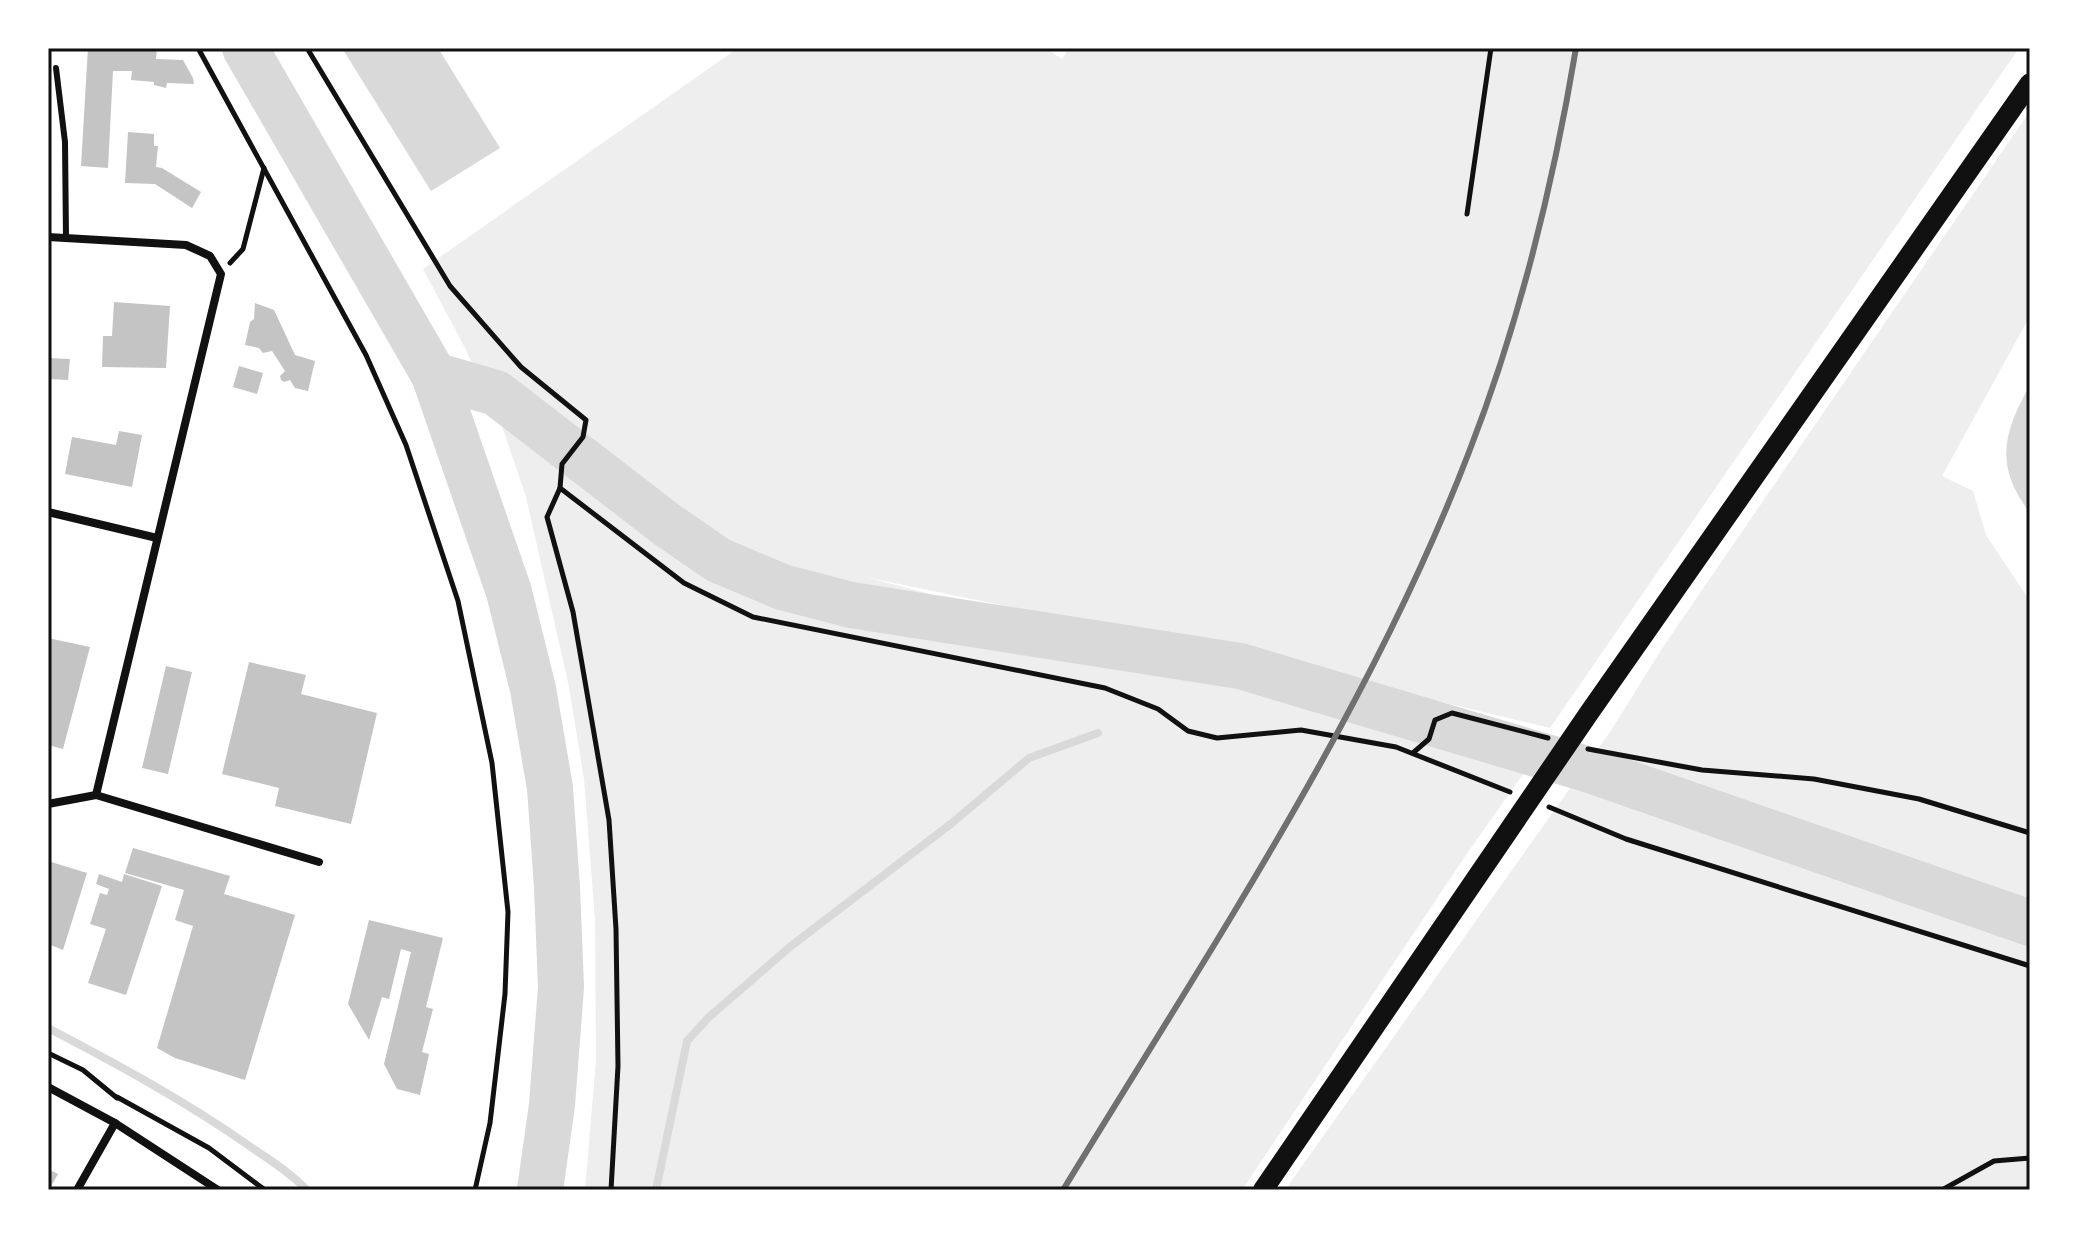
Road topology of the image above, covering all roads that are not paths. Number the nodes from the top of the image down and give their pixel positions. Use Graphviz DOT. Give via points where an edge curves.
graph roads {
  1 [pos="56,68"];
  2 [pos="2030,83"];
  3 [pos="48,237"];
  4 [pos="66,238"];
  5 [pos="48,512"];
  6 [pos="157,538"];
  7 [pos="96,795"];
  8 [pos="48,804"];
  9 [pos="319,862"];
  10 [pos="48,1087"];
  11 [pos="115,1123"];
  12 [pos="77,1190"];
  13 [pos="218,1190"];
  14 [pos="1263,1190"];
  1 -- 4 [label="lane" via="65,142"];
  2 -- 14 [label="main road"];
  3 -- 4 [label="street"];
  4 -- 6 [label="street" via="186,245 210,256 221,274"];
  5 -- 6 [label="street"];
  6 -- 7 [label="street"];
  7 -- 8 [label="street"];
  7 -- 9 [label="street"];
  10 -- 11 [label="street"];
  11 -- 12 [label="street"];
  11 -- 13 [label="street"];
}
